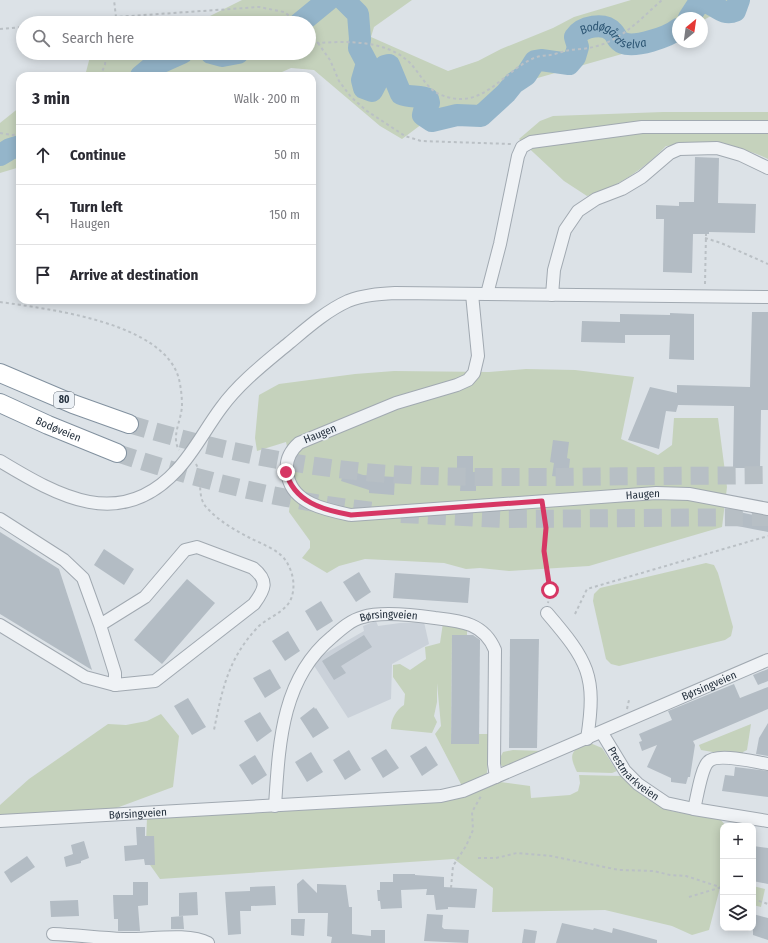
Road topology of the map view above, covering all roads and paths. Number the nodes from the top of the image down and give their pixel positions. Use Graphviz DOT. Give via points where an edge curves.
graph roads {
  1 [pos="114,0"];
  2 [pos="662,0"];
  3 [pos="116,16"];
  4 [pos="130,16"];
  5 [pos="291,16"];
  6 [pos="16,28"];
  7 [pos="0,29"];
  8 [pos="318,43"];
  9 [pos="105,60"];
  10 [pos="102,72"];
  11 [pos="768,127"];
  12 [pos="0,133"];
  13 [pos="16,134"];
  14 [pos="522,147"];
  15 [pos="768,168"];
  16 [pos="706,234"];
  17 [pos="705,238"];
  18 [pos="768,264"];
  19 [pos="472,294"];
  20 [pos="493,294"];
  21 [pos="552,295"];
  22 [pos="704,297"];
  23 [pos="768,297"];
  24 [pos="0,302"];
  25 [pos="0,373"];
  26 [pos="0,403"];
  27 [pos="129,424"];
  28 [pos="117,453"];
  29 [pos="183,454"];
  30 [pos="193,460"];
  31 [pos="0,461"];
  32 [pos="542,501"];
  33 [pos="768,509"];
  34 [pos="0,520"];
  35 [pos="768,536"];
  36 [pos="547,613"];
  37 [pos="575,614"];
  38 [pos="0,625"];
  39 [pos="100,625"];
  40 [pos="768,660"];
  41 [pos="115,685"];
  42 [pos="214,730"];
  43 [pos="602,733"];
  44 [pos="587,739"];
  45 [pos="768,764"];
  46 [pos="495,778"];
  47 [pos="275,806"];
  48 [pos="694,809"];
  49 [pos="768,821"];
  50 [pos="0,822"];
  51 [pos="478,858"];
  52 [pos="720,886"];
  53 [pos="451,888"];
  54 [pos="720,888"];
  55 [pos="689,897"];
  56 [pos="756,900"];
  57 [pos="768,904"];
  58 [pos="53,934"];
  59 [pos="208,943"];
  1 -- 3 [label="path"];
  2 -- 8 [label="path" via="638,24 613,40 532,59 498,81 493,89 459,100 438,94 409,62 395,52 366,43"];
  4 -- 5 [label="path" via="259,7"];
  6 -- 7 [label="path"];
  8 -- 14 [label="path" via="330,60 338,81 351,97 405,136 422,140 513,144"];
  9 -- 10 [label="path"];
  11 -- 14 [label="street" via="642,127 531,142"];
  12 -- 13 [label="path"];
  14 -- 20 [label="street" via="500,244"];
  15 -- 21 [label="street" via="717,148 679,149 670,153 642,177 622,189 596,199 578,211 565,230 554,270"];
  16 -- 17 [label="path"];
  17 -- 18 [label="path"];
  17 -- 22 [label="path"];
  19 -- 20 [label="street"];
  19 -- 31 [label="street" via="376,294 354,299 334,308 240,386 221,408 188,457 169,478 151,491 131,500 99,504 75,500 51,491"];
  19 -- 32 [label="street, Haugen" via="478,356 477,365 468,380 396,403 299,443 291,450 287,460 286,472 289,482 294,491 316,506 351,515"];
  20 -- 21 [label="street"];
  21 -- 22 [label="street"];
  22 -- 23 [label="street"];
  24 -- 29 [label="path" via="86,317 139,336 157,347 178,377 182,406 175,438"];
  25 -- 27 [label="highway, 80"];
  26 -- 28 [label="highway, Bodøveien" via="48,426"];
  30 -- 42 [label="path" via="200,472 201,498 207,509 284,559 292,571 294,584 291,600 257,627 237,654 223,685"];
  32 -- 33 [label="street, Haugen" via="656,493 689,494"];
  32 -- 36 [label="path" via="546,528 544,551 550,590"];
  34 -- 39 [label="street" via="64,560 83,578"];
  35 -- 37 [label="path" via="587,588"];
  36 -- 44 [label="street" via="572,642 588,672 591,697"];
  38 -- 41 [label="street" via="85,677"];
  39 -- 41 [label="street" via="115,673"];
  39 -- 41 [label="street" via="146,597 185,550 197,547 253,568 264,581 263,592 254,604 155,681"];
  40 -- 43 [label="street, Børsingveien" via="690,692"];
  43 -- 44 [label="street, Børsingveien"];
  43 -- 48 [label="street, Prestmarkveien" via="625,771 638,784 666,803"];
  44 -- 46 [label="street, Børsingveien"];
  45 -- 48 [label="street" via="712,758 704,769"];
  46 -- 47 [label="street, Børsingveien" via="463,791 441,796"];
  46 -- 47 [label="street, Børsingveien" via="495,650 487,635 480,628 457,620 424,616 369,616 355,620 329,639 312,657 296,682 284,723"];
  46 -- 53 [label="path" via="472,812 472,830 466,846 453,866"];
  47 -- 50 [label="street, Børsingveien"];
  48 -- 49 [label="street, Prestmarkveien"];
  51 -- 52 [label="path" via="496,858 517,853 551,856 619,870 654,871 686,876"];
  54 -- 55 [label="path"];
  56 -- 57 [label="path"];
  58 -- 59 [label="street" via="124,939 185,938"];
}
